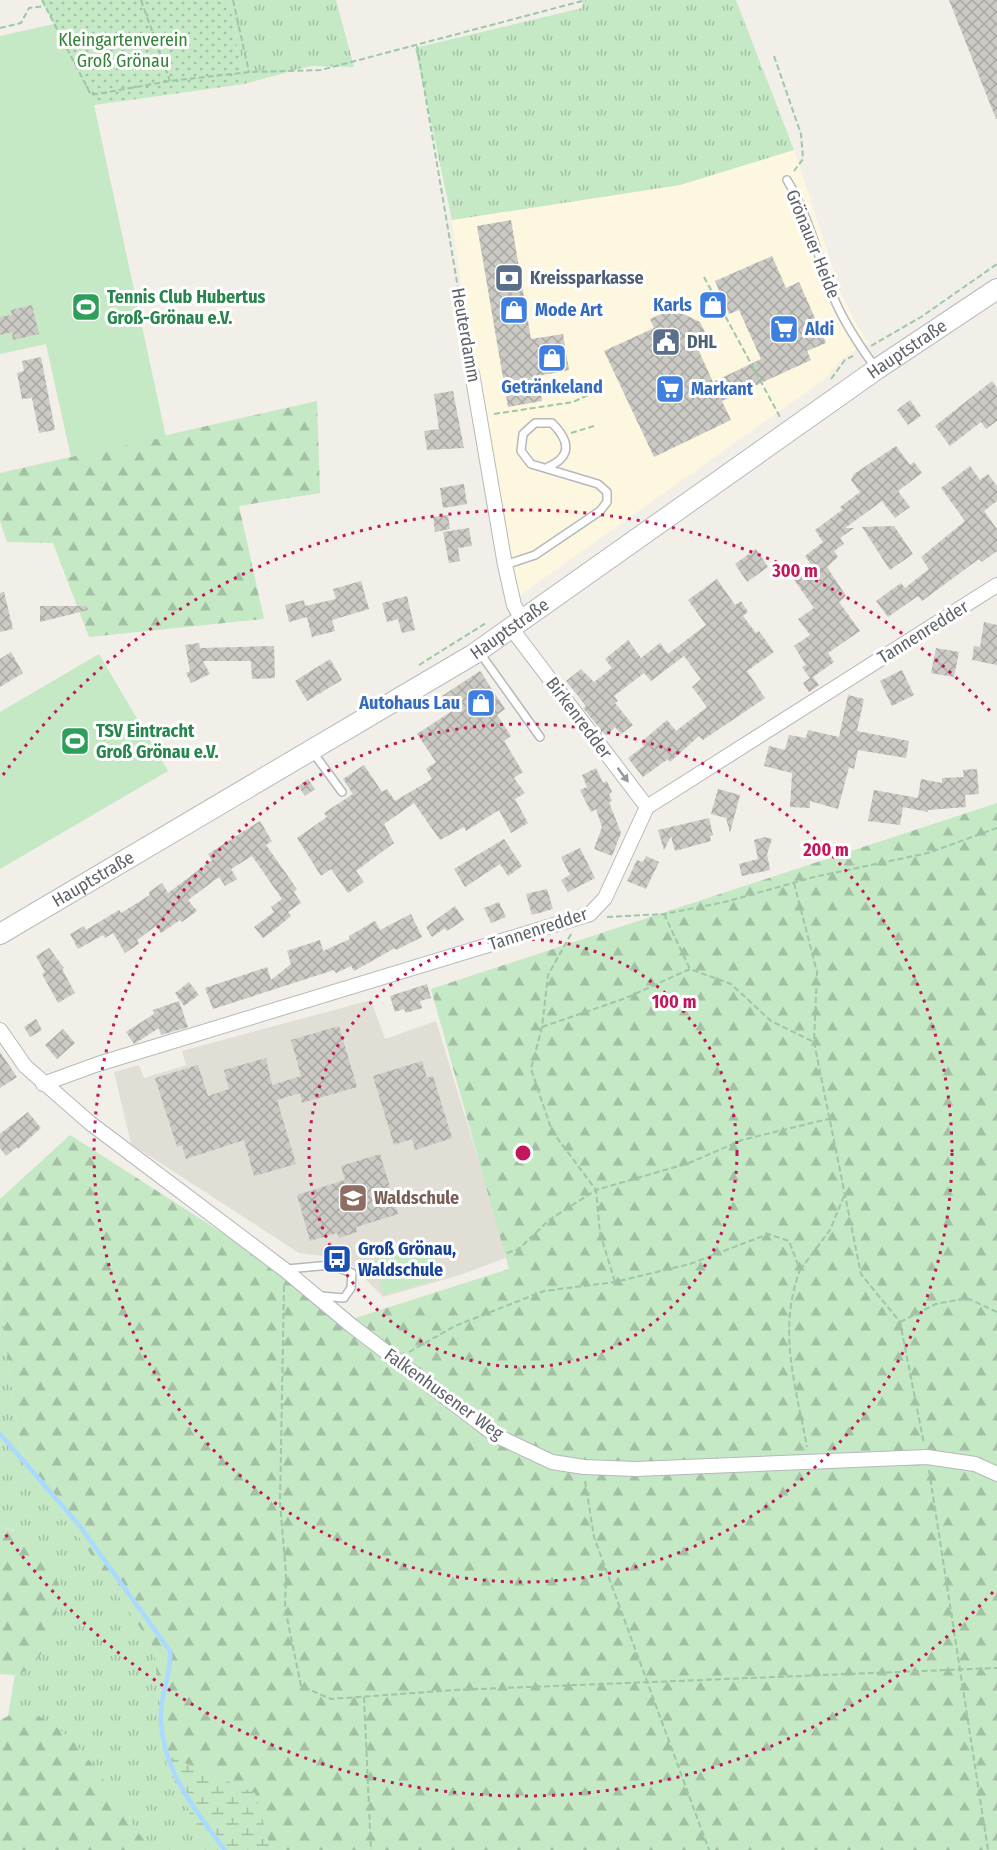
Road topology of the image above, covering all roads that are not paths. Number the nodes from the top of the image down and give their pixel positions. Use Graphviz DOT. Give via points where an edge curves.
graph roads {
  1 [pos="787,180"];
  2 [pos="997,289"];
  3 [pos="877,369"];
  4 [pos="472,373"];
  5 [pos="548,467"];
  6 [pos="505,565"];
  7 [pos="997,585"];
  8 [pos="517,625"];
  9 [pos="479,651"];
  10 [pos="540,737"];
  11 [pos="312,751"];
  12 [pos="342,792"];
  13 [pos="647,807"];
  14 [pos="0,934"];
  15 [pos="0,1030"];
  16 [pos="42,1084"];
  17 [pos="285,1270"];
  18 [pos="317,1295"];
  19 [pos="997,1474"];
  1 -- 3 [label="lane, Grönauer Heide" via="811,229 834,298"];
  2 -- 3 [label="main road, Hauptstraße"];
  3 -- 8 [label="main road, Hauptstraße"];
  4 -- 6 [label="street, Heuterdamm"];
  5 -- 5 [label="lane" via="531,464 521,451 523,434 536,423 552,423 564,435 564,455"];
  5 -- 6 [label="lane" via="598,484 607,492 607,502 600,511 535,555"];
  6 -- 8 [label="street, Heuterdamm"];
  7 -- 13 [label="street, Tannenredder"];
  8 -- 9 [label="main road, Hauptstraße"];
  8 -- 13 [label="street, Birkenredder, one-way"];
  9 -- 10 [label="lane"];
  9 -- 11 [label="main road, Hauptstraße"];
  11 -- 12 [label="lane"];
  11 -- 14 [label="main road, Hauptstraße"];
  13 -- 16 [label="street, Tannenredder" via="605,898 590,914"];
  15 -- 16 [label="street, Falkenhusener Weg"];
  16 -- 17 [label="street, Falkenhusener Weg"];
  17 -- 18 [label="street, Falkenhusener Weg"];
  17 -- 18 [label="lane" via="331,1265 352,1274 351,1288 344,1298"];
  18 -- 19 [label="street, Falkenhusener Weg" via="495,1435 552,1462 584,1467 683,1468 927,1457 975,1464"];
}
